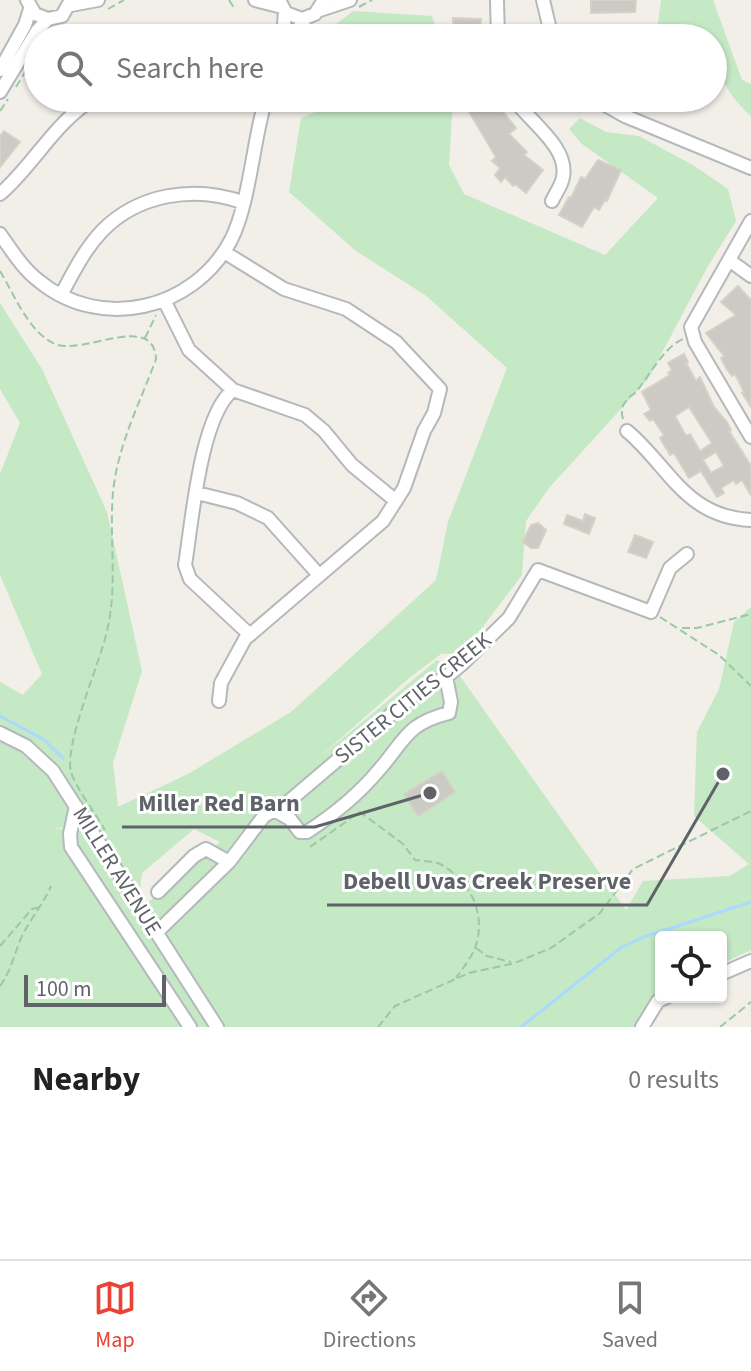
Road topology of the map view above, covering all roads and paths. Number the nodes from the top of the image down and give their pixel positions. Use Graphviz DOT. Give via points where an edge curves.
graph roads {
  1 [pos="124,0"];
  2 [pos="229,0"];
  3 [pos="255,0"];
  4 [pos="372,0"];
  5 [pos="497,0"];
  6 [pos="543,0"];
  7 [pos="71,2"];
  8 [pos="29,4"];
  9 [pos="103,4"];
  10 [pos="354,4"];
  11 [pos="322,5"];
  12 [pos="282,6"];
  13 [pos="234,8"];
  14 [pos="306,18"];
  15 [pos="48,19"];
  16 [pos="25,24"];
  17 [pos="43,24"];
  18 [pos="302,24"];
  19 [pos="498,24"];
  20 [pos="549,24"];
  21 [pos="24,27"];
  22 [pos="24,52"];
  23 [pos="0,70"];
  24 [pos="0,92"];
  25 [pos="77,112"];
  26 [pos="263,112"];
  27 [pos="523,112"];
  28 [pos="618,112"];
  29 [pos="751,168"];
  30 [pos="0,194"];
  31 [pos="552,201"];
  32 [pos="242,202"];
  33 [pos="751,221"];
  34 [pos="0,234"];
  35 [pos="224,252"];
  36 [pos="729,260"];
  37 [pos="0,271"];
  38 [pos="751,276"];
  39 [pos="61,295"];
  40 [pos="165,302"];
  41 [pos="156,314"];
  42 [pos="692,337"];
  43 [pos="145,338"];
  44 [pos="233,390"];
  45 [pos="627,431"];
  46 [pos="751,437"];
  47 [pos="197,493"];
  48 [pos="396,501"];
  49 [pos="751,520"];
  50 [pos="687,554"];
  51 [pos="319,575"];
  52 [pos="651,612"];
  53 [pos="751,614"];
  54 [pos="680,628"];
  55 [pos="250,635"];
  56 [pos="446,677"];
  57 [pos="751,686"];
  58 [pos="219,701"];
  59 [pos="0,733"];
  60 [pos="76,806"];
  61 [pos="274,810"];
  62 [pos="751,811"];
  63 [pos="110,839"];
  64 [pos="310,847"];
  65 [pos="229,862"];
  66 [pos="51,886"];
  67 [pos="158,892"];
  68 [pos="42,906"];
  69 [pos="156,933"];
  70 [pos="0,946"];
  71 [pos="475,948"];
  72 [pos="751,961"];
  73 [pos="515,963"];
  74 [pos="727,971"];
  75 [pos="456,978"];
  76 [pos="0,986"];
  77 [pos="751,1002"];
  78 [pos="657,1003"];
  79 [pos="190,1027"];
  80 [pos="217,1027"];
  81 [pos="378,1027"];
  82 [pos="642,1027"];
  83 [pos="720,1027"];
  1 -- 9 [label="path"];
  2 -- 13 [label="path"];
  3 -- 12 [label="street"];
  4 -- 10 [label="path"];
  5 -- 19 [label="street"];
  6 -- 20 [label="street"];
  7 -- 9 [label="street"];
  7 -- 15 [label="street" via="62,16"];
  8 -- 15 [label="street" via="35,14"];
  8 -- 16 [label="street"];
  10 -- 11 [label="street"];
  11 -- 14 [label="street"];
  12 -- 14 [label="street" via="296,18"];
  14 -- 18 [label="street"];
  15 -- 17 [label="street"];
  21 -- 23 [label="street"];
  22 -- 24 [label="street"];
  25 -- 30 [label="street"];
  26 -- 32 [label="street"];
  27 -- 31 [label="street" via="553,142 562,159 563,178"];
  28 -- 29 [label="street"];
  32 -- 35 [label="street"];
  32 -- 39 [label="street" via="182,194 134,207 96,238"];
  33 -- 36 [label="street"];
  34 -- 39 [label="street" via="32,275"];
  35 -- 40 [label="street" via="198,280"];
  35 -- 48 [label="street" via="284,289 346,309 396,342 440,389"];
  36 -- 38 [label="street"];
  36 -- 42 [label="street" via="694,320"];
  37 -- 43 [label="path" via="37,332 55,345"];
  39 -- 40 [label="street" via="107,309"];
  40 -- 44 [label="street" via="189,350"];
  41 -- 43 [label="path"];
  42 -- 45 [label="path" via="672,345 624,402 621,413"];
  42 -- 46 [label="street"];
  43 -- 63 [label="path" via="156,359 125,436 113,489 108,630 72,745 71,771"];
  44 -- 47 [label="street" via="224,397 205,442"];
  44 -- 48 [label="street" via="305,415 352,465"];
  45 -- 49 [label="street" via="683,494 726,515"];
  47 -- 51 [label="street" via="268,518"];
  47 -- 55 [label="street" via="185,565 190,579"];
  48 -- 51 [label="street" via="383,521"];
  50 -- 52 [label="street" via="670,568"];
  51 -- 55 [label="street"];
  52 -- 54 [label="path"];
  52 -- 56 [label="street, SISTER CITIES CREEK" via="538,570 509,618"];
  53 -- 54 [label="path"];
  54 -- 57 [label="path"];
  55 -- 58 [label="street" via="221,683"];
  56 -- 61 [label="street, SISTER CITIES CREEK" via="415,694"];
  56 -- 61 [label="street" via="449,713 426,719 406,734 351,800 307,832"];
  59 -- 60 [label="street, MILLER AVENUE" via="41,758"];
  60 -- 69 [label="street, MILLER AVENUE"];
  60 -- 79 [label="street" via="71,847"];
  61 -- 65 [label="street, SISTER CITIES CREEK"];
  62 -- 73 [label="path" via="633,869 600,913 551,948"];
  64 -- 71 [label="path" via="360,812 403,844 415,860 438,863 458,877 477,908"];
  65 -- 67 [label="street" via="206,849"];
  65 -- 69 [label="street, SISTER CITIES CREEK"];
  66 -- 68 [label="path"];
  68 -- 70 [label="path" via="32,909"];
  68 -- 76 [label="path"];
  69 -- 80 [label="street, MILLER AVENUE"];
  71 -- 73 [label="path"];
  71 -- 75 [label="path"];
  72 -- 74 [label="street"];
  73 -- 75 [label="path"];
  75 -- 81 [label="path" via="395,1006"];
  77 -- 83 [label="path"];
  78 -- 82 [label="street"];
}
